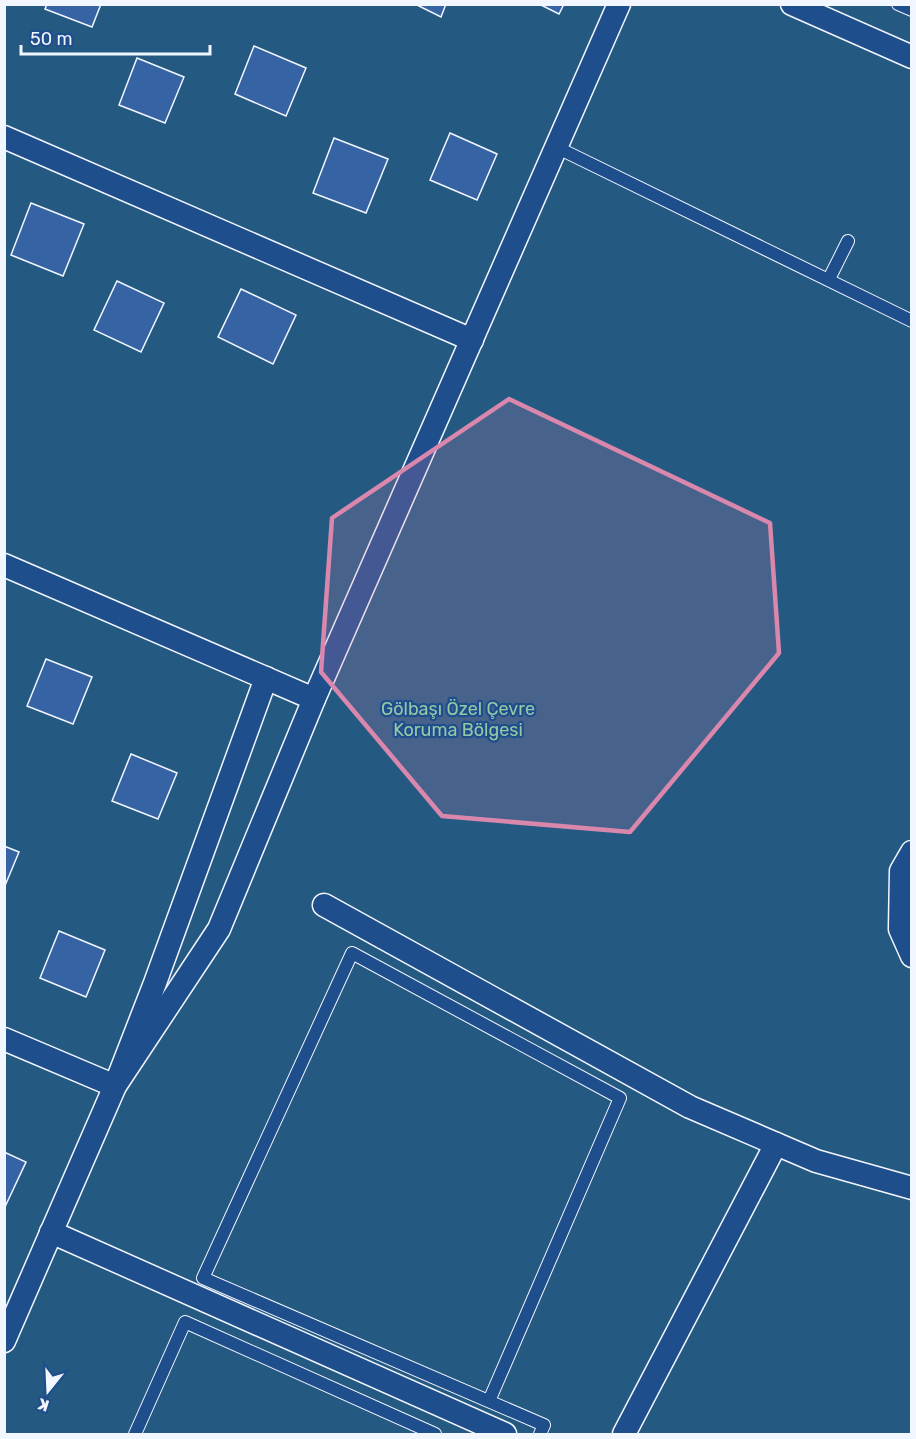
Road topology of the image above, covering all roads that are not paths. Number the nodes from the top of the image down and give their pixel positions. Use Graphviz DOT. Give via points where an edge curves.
graph roads {
  1 [pos="619,4"];
  2 [pos="792,4"];
  3 [pos="898,4"];
  4 [pos="912,10"];
  5 [pos="912,57"];
  6 [pos="4,137"];
  7 [pos="556,147"];
  8 [pos="848,241"];
  9 [pos="829,279"];
  10 [pos="912,321"];
  11 [pos="472,340"];
  12 [pos="4,565"];
  13 [pos="266,678"];
  14 [pos="314,699"];
  15 [pos="912,852"];
  16 [pos="324,905"];
  17 [pos="912,956"];
  18 [pos="4,1040"];
  19 [pos="115,1086"];
  20 [pos="776,1144"];
  21 [pos="912,1188"];
  22 [pos="51,1232"];
  23 [pos="4,1341"];
  24 [pos="489,1401"];
  25 [pos="135,1434"];
  26 [pos="435,1434"];
  27 [pos="505,1434"];
  28 [pos="540,1434"];
  29 [pos="624,1434"];
  1 -- 7 [label="street"];
  2 -- 5 [label="street"];
  3 -- 4 [label="lane"];
  6 -- 11 [label="street"];
  7 -- 9 [label="lane"];
  7 -- 11 [label="street"];
  8 -- 9 [label="lane"];
  9 -- 10 [label="lane"];
  11 -- 14 [label="street"];
  12 -- 13 [label="street"];
  13 -- 14 [label="street"];
  13 -- 19 [label="street"];
  14 -- 19 [label="street" via="219,929"];
  15 -- 17 [label="street" via="901,871 900,929"];
  16 -- 20 [label="street" via="690,1107"];
  18 -- 19 [label="street"];
  19 -- 22 [label="street"];
  20 -- 21 [label="street" via="816,1161"];
  20 -- 29 [label="street"];
  22 -- 23 [label="street"];
  22 -- 27 [label="street"];
  24 -- 24 [label="lane" via="620,1098 352,953 203,1278"];
  24 -- 28 [label="lane" via="544,1425"];
  25 -- 26 [label="lane" via="185,1322"];
}
